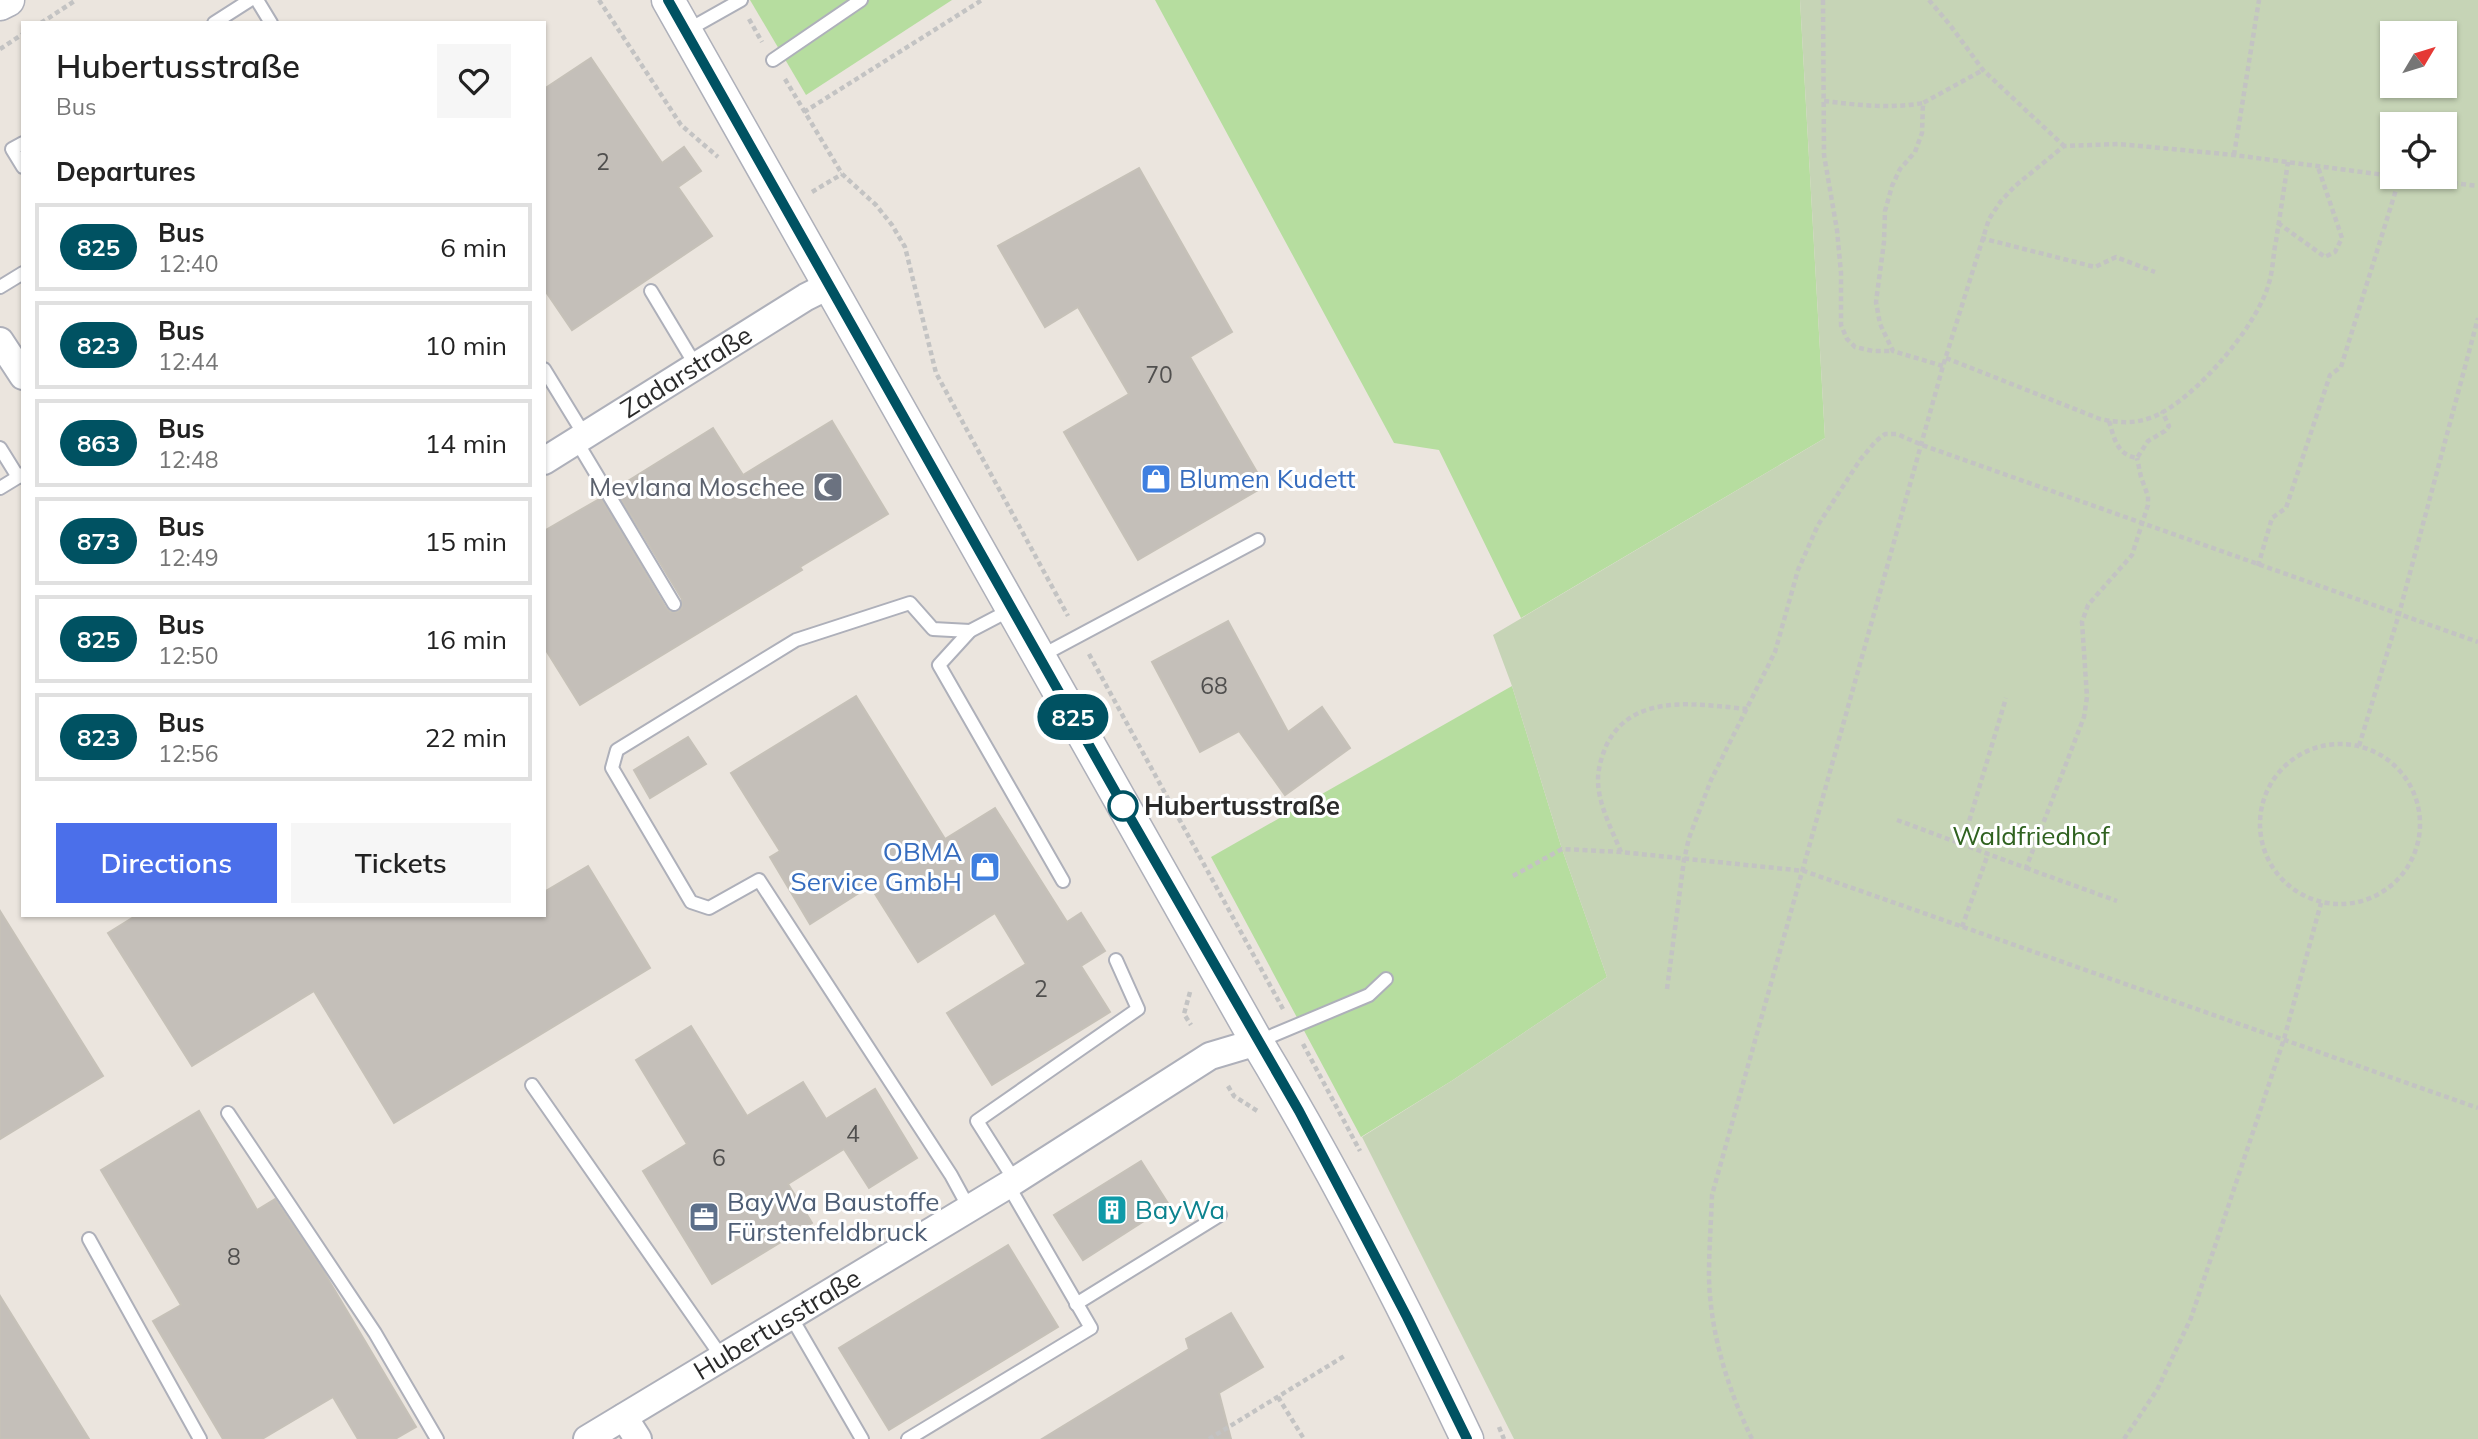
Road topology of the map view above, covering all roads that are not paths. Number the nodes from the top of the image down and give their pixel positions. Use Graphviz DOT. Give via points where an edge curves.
graph roads {
  1 [pos="8,0"];
  2 [pos="250,0"];
  3 [pos="257,0"];
  4 [pos="668,0"];
  5 [pos="741,0"];
  6 [pos="861,0"];
  7 [pos="0,4"];
  8 [pos="217,21"];
  9 [pos="270,21"];
  10 [pos="685,32"];
  11 [pos="773,60"];
  12 [pos="21,144"];
  13 [pos="21,164"];
  14 [pos="21,274"];
  15 [pos="830,285"];
  16 [pos="0,288"];
  17 [pos="651,290"];
  18 [pos="0,341"];
  19 [pos="696,366"];
  20 [pos="21,373"];
  21 [pos="546,373"];
  22 [pos="581,439"];
  23 [pos="0,448"];
  24 [pos="546,460"];
  25 [pos="20,475"];
  26 [pos="0,488"];
  27 [pos="1258,540"];
  28 [pos="674,604"];
  29 [pos="1012,608"];
  30 [pos="970,631"];
  31 [pos="1039,657"];
  32 [pos="1063,881"];
  33 [pos="1116,960"];
  34 [pos="1386,979"];
  35 [pos="1257,1042"];
  36 [pos="532,1085"];
  37 [pos="228,1114"];
  38 [pos="1011,1183"];
  39 [pos="969,1208"];
  40 [pos="1220,1215"];
  41 [pos="89,1239"];
  42 [pos="1076,1304"];
  43 [pos="790,1315"];
  44 [pos="721,1356"];
  45 [pos="624,1416"];
  46 [pos="200,1439"];
  47 [pos="438,1439"];
  48 [pos="587,1439"];
  49 [pos="638,1439"];
  50 [pos="862,1439"];
  51 [pos="908,1439"];
  52 [pos="1467,1439"];
  1 -- 7 [label="street"];
  2 -- 8 [label="lane"];
  3 -- 9 [label="lane"];
  4 -- 10 [label="street"];
  5 -- 10 [label="lane"];
  6 -- 11 [label="lane"];
  10 -- 15 [label="street"];
  12 -- 13 [label="lane" via="12,149"];
  14 -- 16 [label="lane"];
  15 -- 19 [label="street, Zadarstraße"];
  15 -- 29 [label="street"];
  17 -- 19 [label="lane"];
  18 -- 20 [label="street"];
  19 -- 22 [label="street, Zadarstraße"];
  21 -- 22 [label="lane"];
  22 -- 24 [label="street, Zadarstraße"];
  22 -- 28 [label="lane"];
  23 -- 25 [label="lane"];
  25 -- 26 [label="lane"];
  27 -- 31 [label="lane"];
  29 -- 30 [label="lane"];
  29 -- 31 [label="street"];
  30 -- 32 [label="lane" via="939,665"];
  30 -- 39 [label="lane" via="933,629 910,603 796,640 617,750 612,768 691,902 709,908 759,880"];
  31 -- 35 [label="street"];
  33 -- 38 [label="lane" via="1138,1009 977,1121"];
  34 -- 35 [label="lane" via="1369,995"];
  35 -- 38 [label="street, Hubertusstraße" via="1210,1056"];
  35 -- 52 [label="street" via="1312,1136"];
  36 -- 44 [label="lane"];
  37 -- 47 [label="lane" via="375,1332"];
  38 -- 39 [label="street, Hubertusstraße"];
  38 -- 42 [label="lane"];
  39 -- 43 [label="street, Hubertusstraße"];
  40 -- 42 [label="lane"];
  41 -- 46 [label="lane"];
  42 -- 51 [label="lane" via="1091,1328"];
  43 -- 44 [label="street, Hubertusstraße"];
  43 -- 50 [label="lane"];
  44 -- 45 [label="street, Hubertusstraße"];
  45 -- 48 [label="street, Hubertusstraße"];
  45 -- 49 [label="street"];
}
